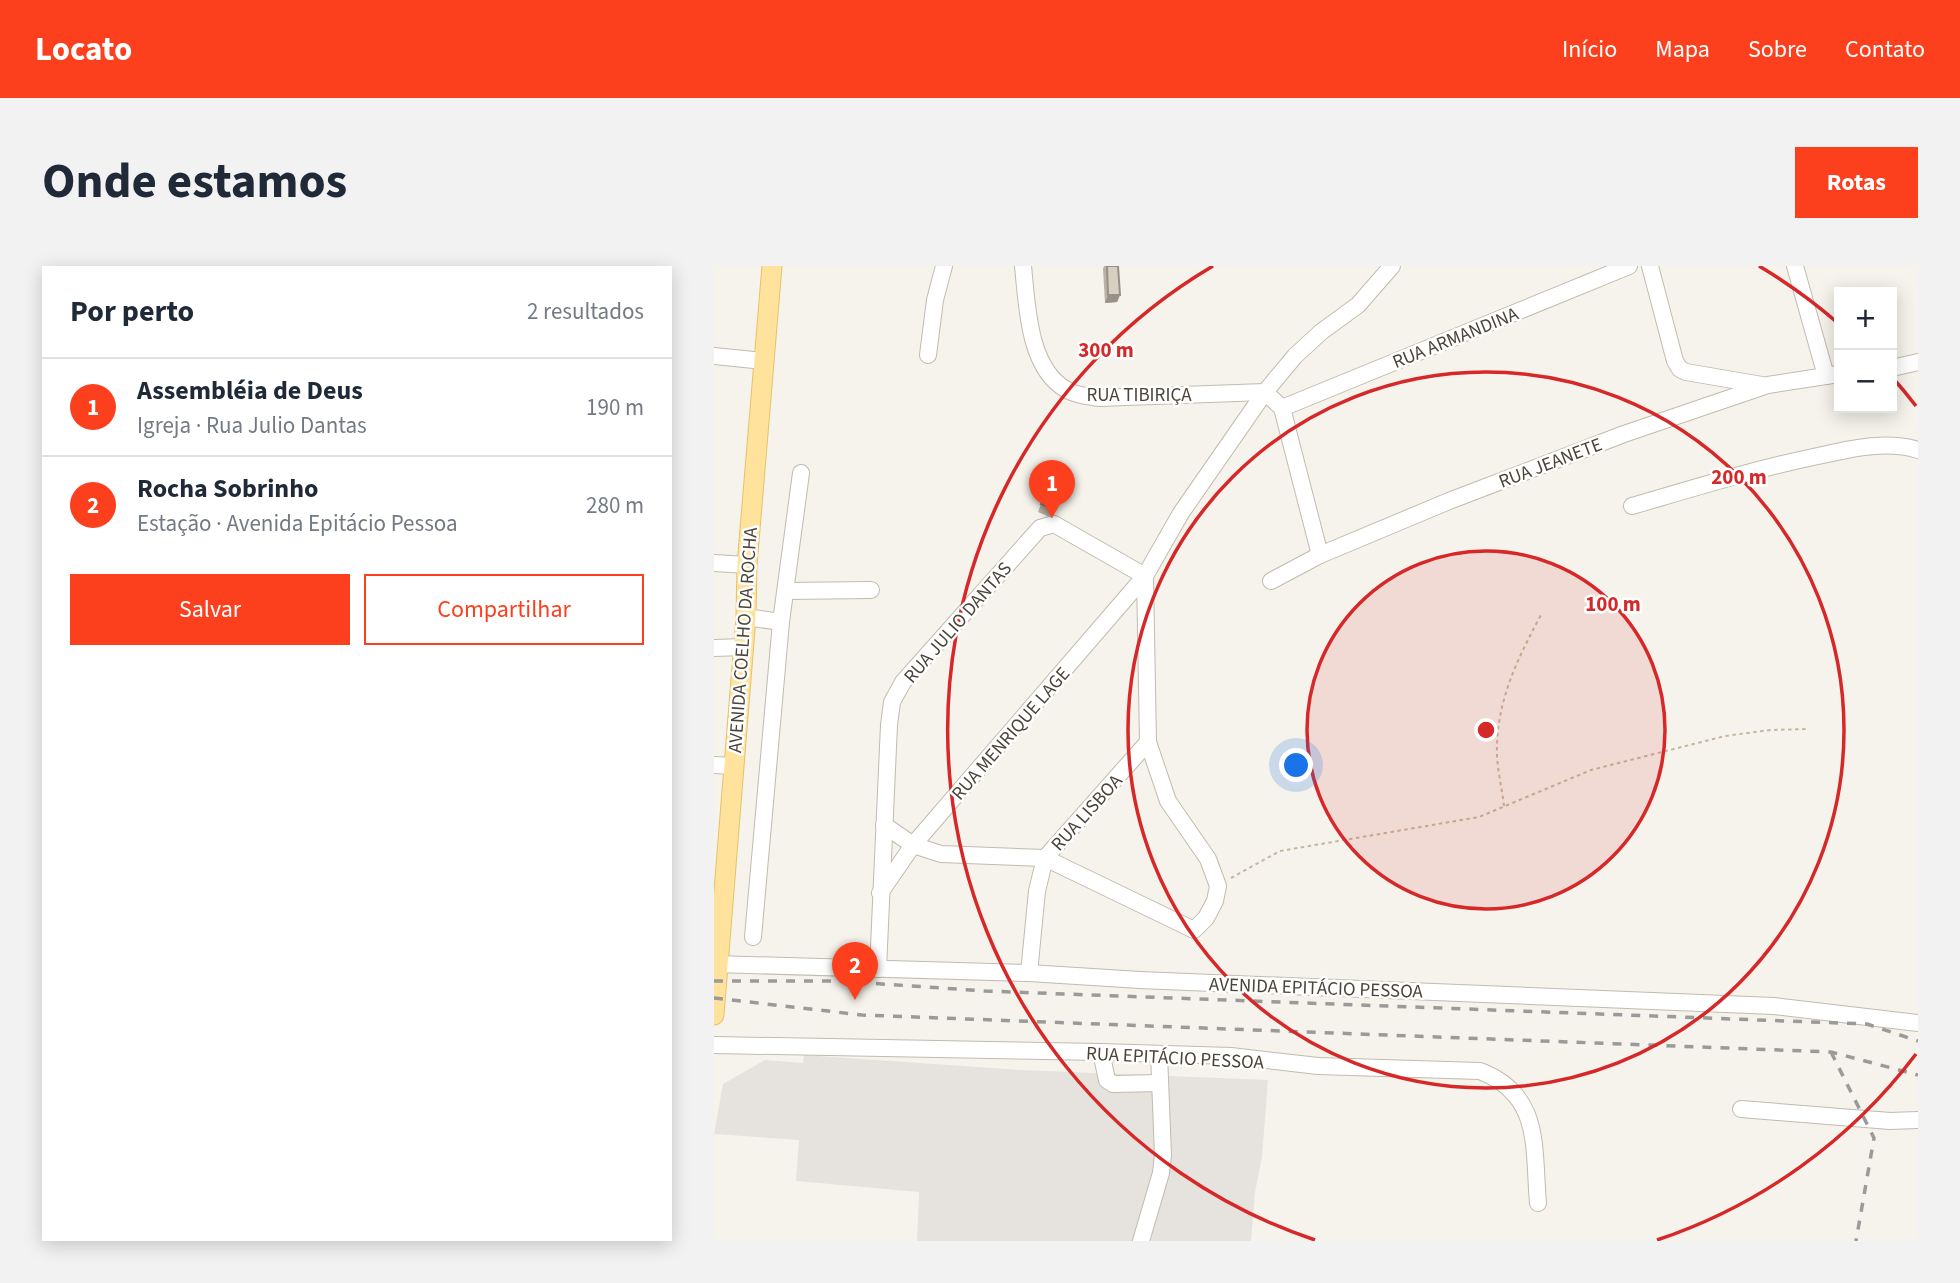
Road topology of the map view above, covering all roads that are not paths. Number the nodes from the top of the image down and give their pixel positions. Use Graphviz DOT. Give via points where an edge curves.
graph roads {
  1 [pos="772,266"];
  2 [pos="943,266"];
  3 [pos="1023,266"];
  4 [pos="1392,266"];
  5 [pos="1629,266"];
  6 [pos="1650,266"];
  7 [pos="1795,266"];
  8 [pos="928,355"];
  9 [pos="714,356"];
  10 [pos="764,361"];
  11 [pos="1918,362"];
  12 [pos="1897,367"];
  13 [pos="1833,375"];
  14 [pos="1768,385"];
  15 [pos="1265,392"];
  16 [pos="1282,408"];
  17 [pos="1918,450"];
  18 [pos="801,473"];
  19 [pos="1632,506"];
  20 [pos="1320,555"];
  21 [pos="714,562"];
  22 [pos="747,565"];
  23 [pos="1145,576"];
  24 [pos="1271,581"];
  25 [pos="871,590"];
  26 [pos="786,591"];
  27 [pos="746,617"];
  28 [pos="781,622"];
  29 [pos="743,647"];
  30 [pos="714,648"];
  31 [pos="1148,742"];
  32 [pos="724,766"];
  33 [pos="884,825"];
  34 [pos="913,845"];
  35 [pos="1045,858"];
  36 [pos="880,893"];
  37 [pos="754,937"];
  38 [pos="716,964"];
  39 [pos="878,969"];
  40 [pos="1029,973"];
  41 [pos="714,1015"];
  42 [pos="1918,1023"];
  43 [pos="714,1045"];
  44 [pos="1101,1052"];
  45 [pos="1159,1055"];
  46 [pos="1160,1083"];
  47 [pos="1741,1109"];
  48 [pos="1918,1120"];
  49 [pos="1538,1203"];
  50 [pos="1141,1241"];
  1 -- 10 [label="main road, AVENIDA COELHO DA ROCHA"];
  2 -- 8 [label="street"];
  3 -- 15 [label="street, RUA TIBIRIÇA" via="1028,323 1036,348 1047,371 1066,390 1099,398"];
  4 -- 15 [label="street, RUA MENRIQUE LAGE" via="1358,305 1295,356"];
  5 -- 16 [label="street, RUA ARMANDINA"];
  6 -- 14 [label="street" via="1680,369"];
  7 -- 13 [label="street"];
  9 -- 10 [label="street"];
  10 -- 22 [label="main road, AVENIDA COELHO DA ROCHA"];
  11 -- 12 [label="street"];
  13 -- 14 [label="street, RUA JEANETE"];
  14 -- 20 [label="street, RUA JEANETE" via="1624,433"];
  15 -- 16 [label="street"];
  15 -- 23 [label="street, RUA MENRIQUE LAGE" via="1181,513"];
  16 -- 20 [label="street"];
  17 -- 19 [label="street" via="1889,446 1847,450 1737,475"];
  18 -- 26 [label="street"];
  20 -- 24 [label="street, RUA JEANETE"];
  21 -- 22 [label="street"];
  22 -- 27 [label="main road, AVENIDA COELHO DA ROCHA"];
  23 -- 31 [label="street"];
  23 -- 33 [label="street, RUA JULIO DANTAS" via="1054,524 1041,528 918,663 892,702"];
  23 -- 34 [label="street, RUA MENRIQUE LAGE"];
  25 -- 26 [label="street"];
  26 -- 28 [label="street"];
  27 -- 28 [label="street"];
  27 -- 29 [label="main road, AVENIDA COELHO DA ROCHA"];
  28 -- 37 [label="street"];
  29 -- 30 [label="street"];
  29 -- 32 [label="main road, AVENIDA COELHO DA ROCHA"];
  31 -- 35 [label="street, RUA LISBOA"];
  31 -- 35 [label="street" via="1168,801 1208,859 1218,886 1206,918 1194,930"];
  32 -- 38 [label="main road, AVENIDA COELHO DA ROCHA"];
  33 -- 34 [label="street"];
  33 -- 36 [label="street, RUA JULIO DANTAS"];
  34 -- 35 [label="street" via="941,854"];
  34 -- 36 [label="street, RUA MENRIQUE LAGE"];
  35 -- 40 [label="street, RUA LISBOA"];
  36 -- 39 [label="street, RUA JULIO DANTAS"];
  38 -- 39 [label="street, AVENIDA EPITÁCIO PESSOA"];
  38 -- 41 [label="main road, AVENIDA COELHO DA ROCHA"];
  39 -- 40 [label="street, AVENIDA EPITÁCIO PESSOA"];
  40 -- 42 [label="street, AVENIDA EPITÁCIO PESSOA" via="1774,1006"];
  43 -- 44 [label="street, RUA EPITÁCIO PESSOA"];
  44 -- 45 [label="street, RUA EPITÁCIO PESSOA"];
  44 -- 46 [label="street" via="1107,1080 1113,1084"];
  45 -- 46 [label="street"];
  45 -- 49 [label="street, RUA EPITÁCIO PESSOA" via="1480,1071 1499,1079 1520,1098 1532,1129"];
  46 -- 50 [label="street" via="1161,1173"];
  47 -- 48 [label="street"];
}
